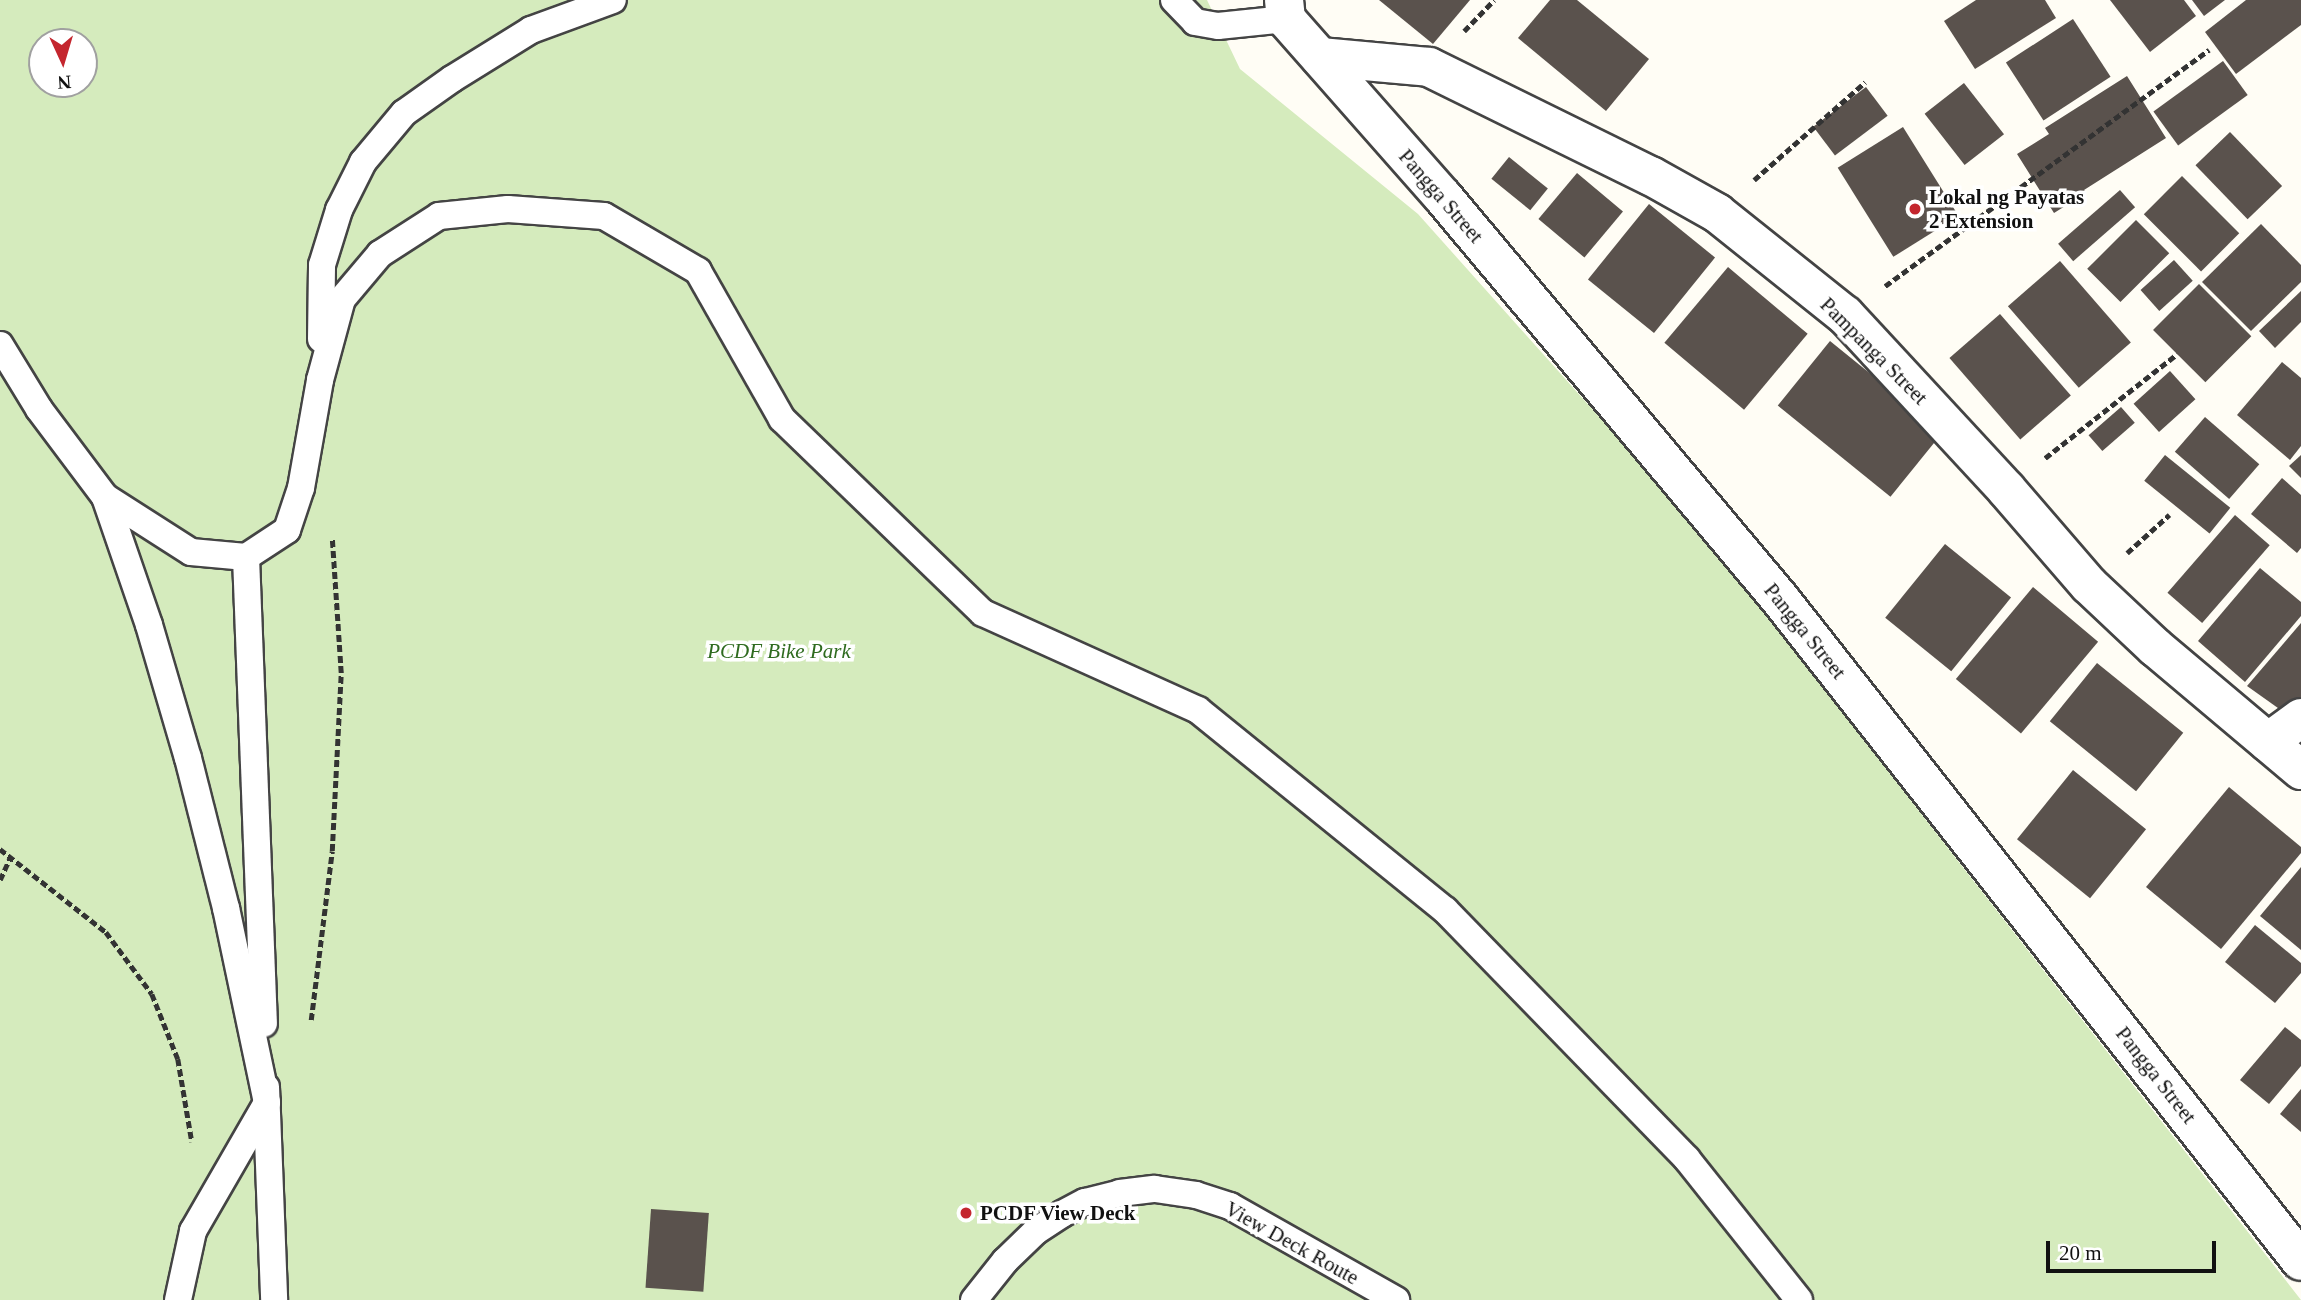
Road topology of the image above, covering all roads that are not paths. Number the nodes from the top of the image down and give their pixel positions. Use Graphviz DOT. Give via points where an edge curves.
graph roads {
  1 [pos="613,0"];
  2 [pos="1174,0"];
  3 [pos="1285,9"];
  4 [pos="1320,57"];
  5 [pos="0,345"];
  6 [pos="320,380"];
  7 [pos="106,497"];
  8 [pos="246,557"];
  9 [pos="2301,718"];
  10 [pos="2268,742"];
  11 [pos="2301,771"];
  12 [pos="267,1102"];
  13 [pos="2301,1261"];
  14 [pos="177,1300"];
  15 [pos="274,1300"];
  16 [pos="974,1300"];
  17 [pos="1396,1300"];
  18 [pos="1799,1300"];
  1 -- 6 [label="lane" via="531,30 452,79 404,113 363,162 339,210 323,265"];
  2 -- 3 [label="lane" via="1195,22 1218,26"];
  3 -- 4 [label="street, Pangga Street"];
  4 -- 10 [label="street, Pampanga Street" via="1429,67 1717,213 1845,315 2089,585"];
  4 -- 13 [label="street, Pangga Street" via="1780,599"];
  5 -- 7 [label="lane" via="39,409"];
  6 -- 8 [label="lane" via="301,488 287,530"];
  6 -- 18 [label="lane" via="342,299 380,254 439,216 508,209 604,216 698,271 782,419 983,612 1198,710 1445,909 1687,1159"];
  7 -- 8 [label="lane" via="191,552"];
  7 -- 12 [label="lane" via="188,758"];
  8 -- 12 [label="lane"];
  9 -- 10 [label="street"];
  10 -- 11 [label="street, Pampanga Street"];
  12 -- 14 [label="lane" via="194,1231"];
  12 -- 15 [label="lane"];
  16 -- 17 [label="lane, View Deck Route" via="1005,1261 1062,1214 1085,1202 1155,1189 1230,1206"];
}
